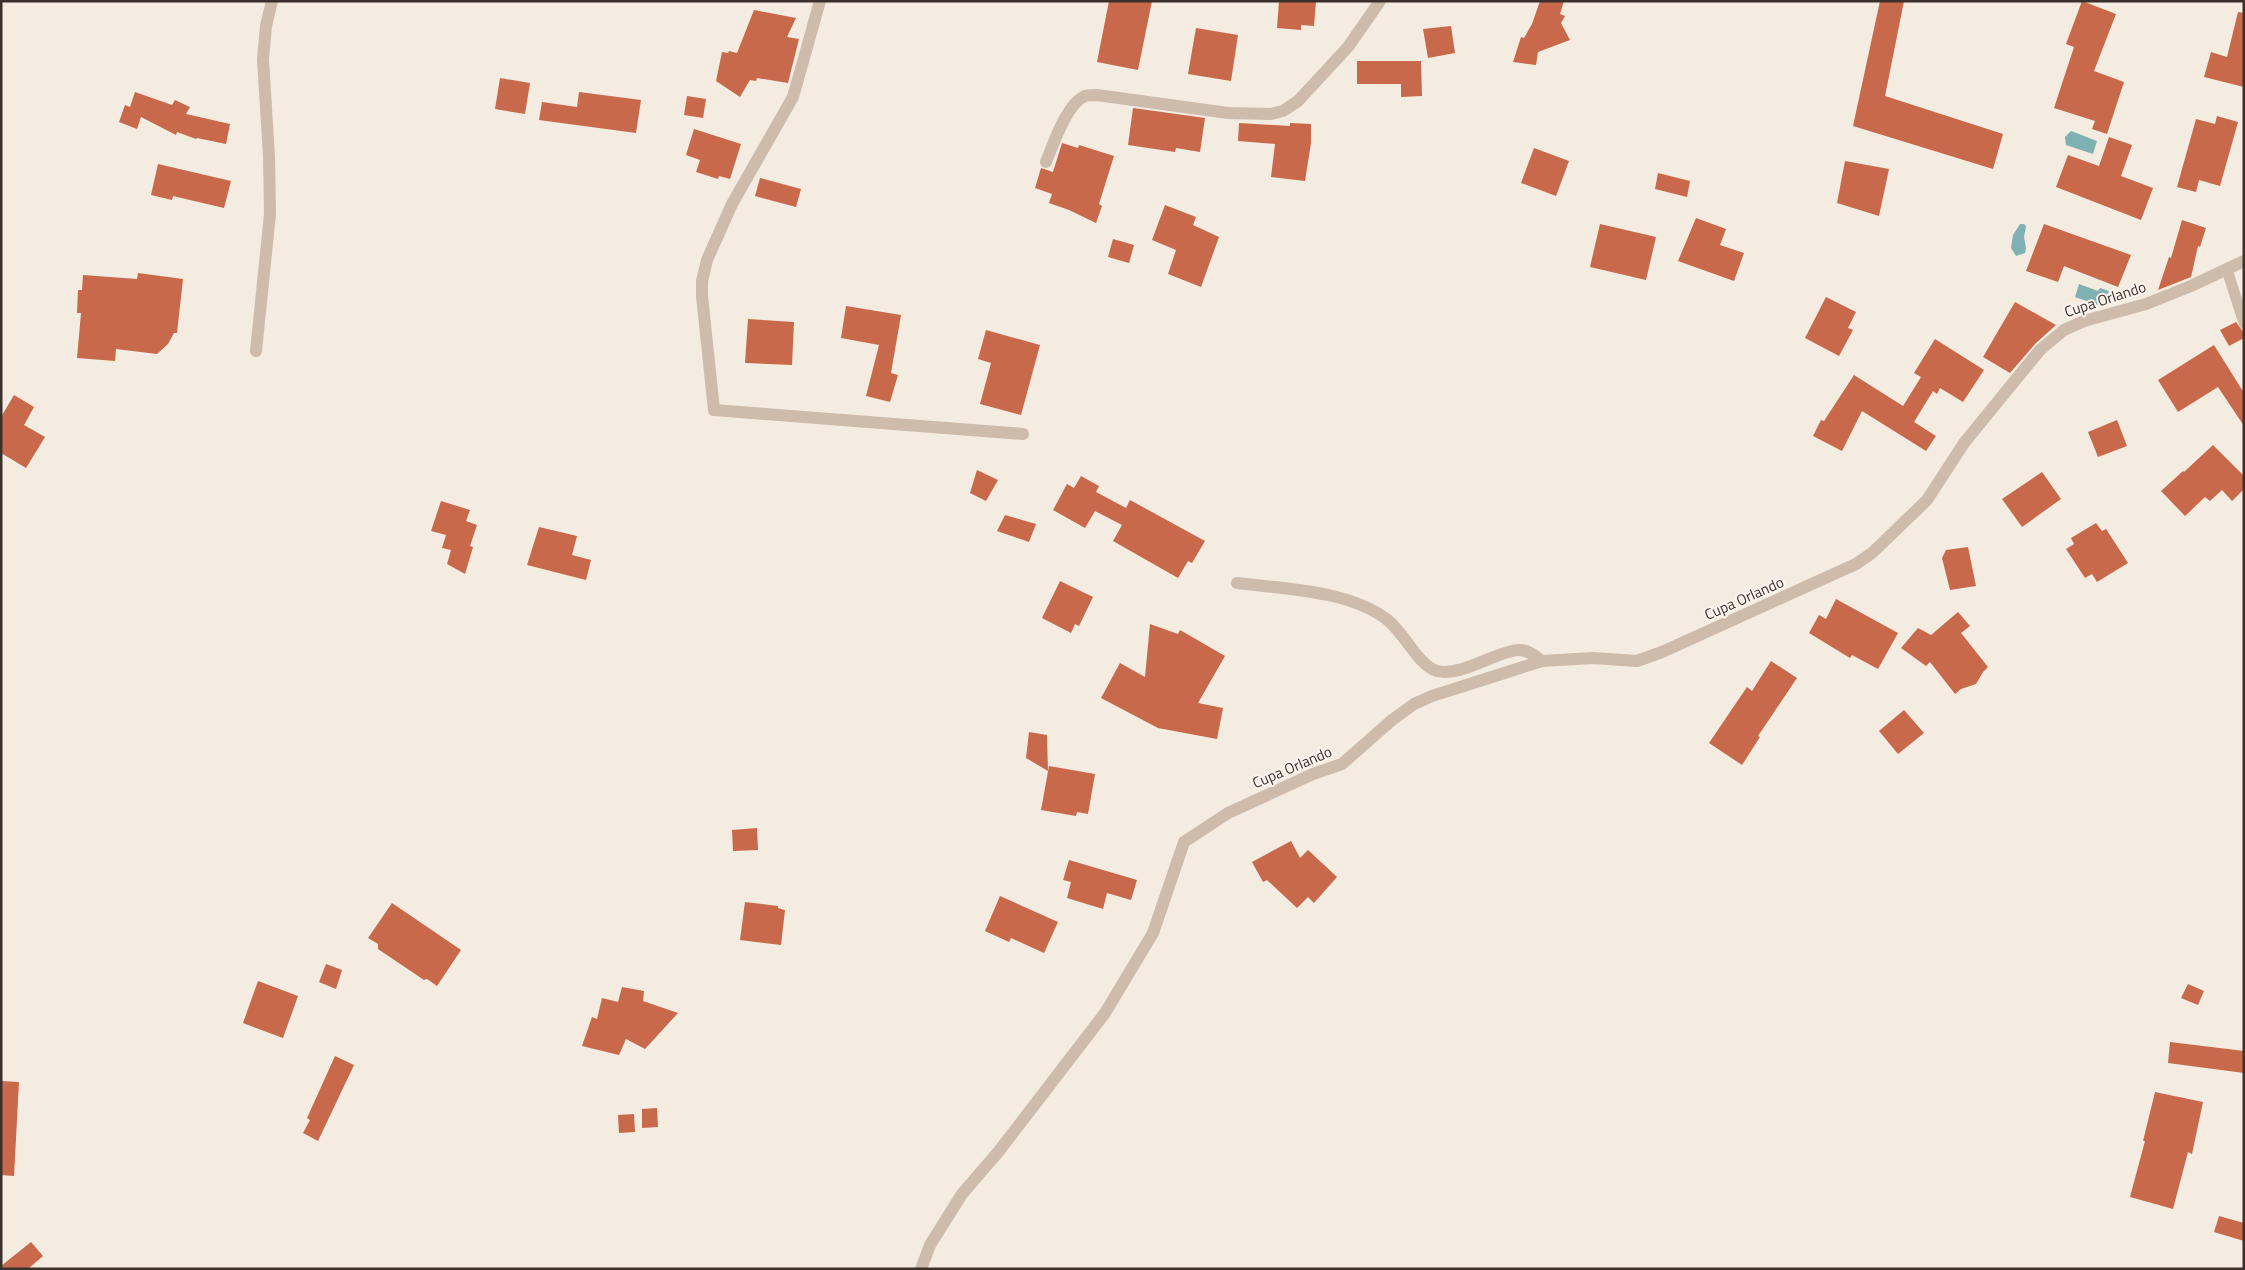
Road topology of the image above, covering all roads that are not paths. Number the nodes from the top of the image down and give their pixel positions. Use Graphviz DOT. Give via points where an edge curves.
graph roads {
  1 [pos="272,1"];
  2 [pos="820,1"];
  3 [pos="1380,1"];
  4 [pos="1046,162"];
  5 [pos="2244,261"];
  6 [pos="2227,270"];
  7 [pos="2244,323"];
  8 [pos="256,351"];
  9 [pos="1023,434"];
  10 [pos="1237,583"];
  11 [pos="1542,661"];
  12 [pos="921,1269"];
  1 -- 8 [label="street" via="263,59 270,214"];
  2 -- 9 [label="street" via="792,97 732,204 705,267 702,296 714,410"];
  3 -- 4 [label="street" via="1348,47 1298,101 1283,111 1271,114 1228,113 1086,96 1074,103"];
  5 -- 6 [label="street, Cupa Orlando"];
  6 -- 7 [label="lane"];
  6 -- 11 [label="street, Cupa Orlando" via="2146,304 2084,321 2064,330 2040,350 1964,443 1927,500 1872,553 1856,564 1636,661 1593,658"];
  10 -- 11 [label="street" via="1330,596 1363,605 1386,618 1427,668 1440,672 1454,671 1519,650 1532,653"];
  11 -- 12 [label="street, Cupa Orlando" via="1414,704 1342,764 1228,812 1184,842 1153,933 1105,1013 999,1152 962,1194 930,1245"];
}
